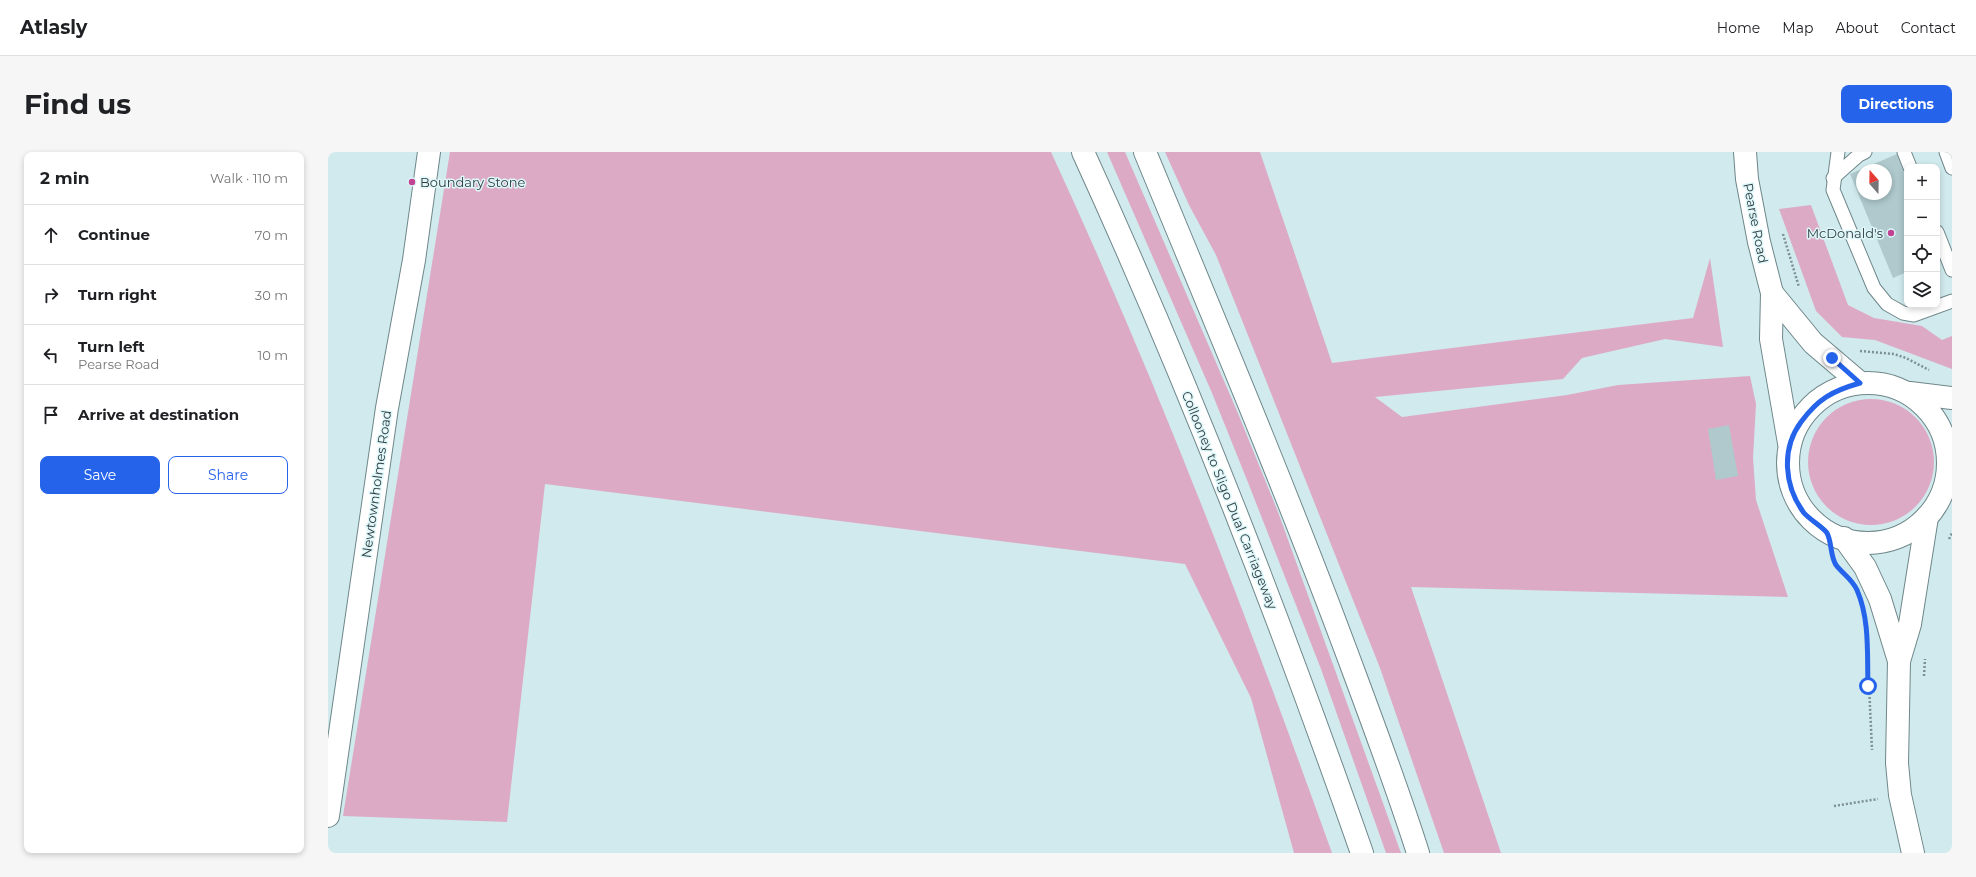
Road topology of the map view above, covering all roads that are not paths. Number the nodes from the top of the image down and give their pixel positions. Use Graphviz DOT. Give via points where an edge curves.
graph roads {
  1 [pos="429,152"];
  2 [pos="1083,152"];
  3 [pos="1145,152"];
  4 [pos="1745,152"];
  5 [pos="1838,152"];
  6 [pos="1865,152"];
  7 [pos="1904,152"];
  8 [pos="1946,152"];
  9 [pos="1909,164"];
  10 [pos="1952,168"];
  11 [pos="1833,178"];
  12 [pos="1939,236"];
  13 [pos="1952,270"];
  14 [pos="1772,293"];
  15 [pos="1952,301"];
  16 [pos="1860,383"];
  17 [pos="1910,393"];
  18 [pos="1952,398"];
  19 [pos="1789,444"];
  20 [pos="1951,465"];
  21 [pos="1927,517"];
  22 [pos="1844,538"];
  23 [pos="1899,661"];
  24 [pos="328,816"];
  25 [pos="1362,853"];
  26 [pos="1418,853"];
  27 [pos="1913,853"];
  1 -- 24 [label="main road, Newtownholmes Road" via="414,260 387,408"];
  2 -- 25 [label="main road, Collooney to Sligo Dual Carriageway" via="1258,567"];
  3 -- 26 [label="main road" via="1330,607"];
  4 -- 14 [label="main road, Pearse Road" via="1747,179 1759,242"];
  5 -- 11 [label="lane"];
  6 -- 11 [label="lane"];
  7 -- 9 [label="lane"];
  8 -- 10 [label="lane"];
  11 -- 15 [label="lane" via="1833,190 1874,288 1887,304 1903,313 1914,315"];
  12 -- 13 [label="lane"];
  14 -- 16 [label="main road, Pearse Road" via="1813,343"];
  14 -- 19 [label="main road, Pearse Road" via="1771,339"];
  16 -- 17 [label="main road" via="1886,384"];
  16 -- 19 [label="main road" via="1842,388 1821,400 1796,429"];
  17 -- 18 [label="main road"];
  17 -- 20 [label="main road" via="1932,412 1946,438"];
  19 -- 22 [label="main road" via="1787,467 1794,496 1804,513 1817,526"];
  20 -- 21 [label="main road" via="1943,494"];
  21 -- 22 [label="main road" via="1912,529 1894,537 1876,541"];
  21 -- 23 [label="main road" via="1910,624"];
  22 -- 23 [label="main road" via="1865,567 1880,599"];
  23 -- 27 [label="main road" via="1897,763 1900,795"];
}
